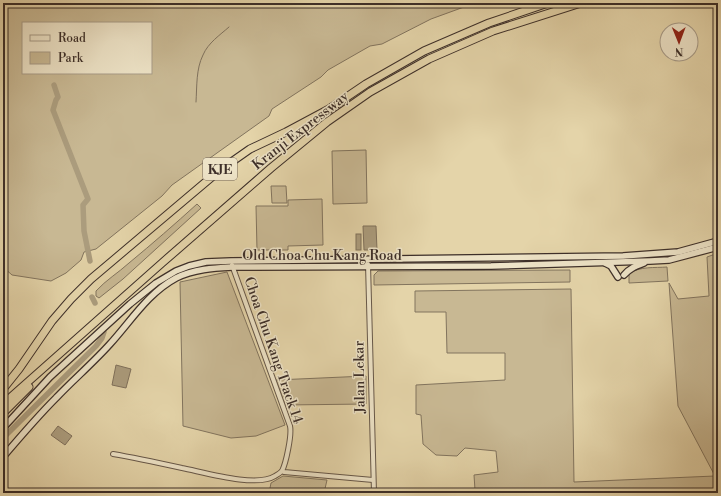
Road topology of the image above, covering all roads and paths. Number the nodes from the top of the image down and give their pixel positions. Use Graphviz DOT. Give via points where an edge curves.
graph roads {
  1 [pos="548,3"];
  2 [pos="581,3"];
  3 [pos="718,241"];
  4 [pos="718,247"];
  5 [pos="486,258"];
  6 [pos="368,260"];
  7 [pos="650,261"];
  8 [pos="605,263"];
  9 [pos="232,264"];
  10 [pos="491,266"];
  11 [pos="368,267"];
  12 [pos="624,275"];
  13 [pos="618,277"];
  14 [pos="130,304"];
  15 [pos="138,310"];
  16 [pos="19,369"];
  17 [pos="38,373"];
  18 [pos="3,381"];
  19 [pos="3,389"];
  20 [pos="3,404"];
  21 [pos="3,413"];
  22 [pos="3,428"];
  23 [pos="114,454"];
  24 [pos="3,457"];
  25 [pos="282,470"];
  26 [pos="373,480"];
  27 [pos="374,493"];
  1 -- 16 [label="highway, Kranji Expressway / KJE" via="489,23 424,51 366,84 330,109 250,149 226,165 91,279 52,321"];
  2 -- 17 [label="highway, Kranji Expressway / KJE" via="493,31 429,59 364,96 282,158"];
  3 -- 5 [label="main road, Old Choa Chu Kang Road" via="664,254"];
  4 -- 7 [label="main road, Old Choa Chu Kang Road" via="675,259"];
  5 -- 6 [label="main road, Old Choa Chu Kang Road"];
  5 -- 10 [label="main road"];
  6 -- 9 [label="main road, Old Choa Chu Kang Road"];
  6 -- 11 [label="street, Jalan Lekar"];
  7 -- 8 [label="main road, Old Choa Chu Kang Road"];
  7 -- 12 [label="main road" via="635,266"];
  8 -- 10 [label="main road, Old Choa Chu Kang Road"];
  8 -- 13 [label="main road" via="611,266"];
  9 -- 11 [label="main road, Old Choa Chu Kang Road"];
  9 -- 14 [label="main road, Old Choa Chu Kang Road" via="206,262 176,271"];
  9 -- 15 [label="main road, Old Choa Chu Kang Road" via="204,269 177,278 155,293"];
  9 -- 25 [label="street, Choa Chu Kang Track 14" via="292,434"];
  10 -- 11 [label="main road, Old Choa Chu Kang Road"];
  11 -- 26 [label="street, Jalan Lekar"];
  14 -- 15 [label="main road"];
  14 -- 22 [label="main road, Old Choa Chu Kang Road" via="50,377"];
  15 -- 24 [label="main road, Old Choa Chu Kang Road" via="110,344 54,399"];
  16 -- 18 [label="highway"];
  16 -- 19 [label="highway, Kranji Expressway / KJE"];
  17 -- 20 [label="highway, Kranji Expressway / KJE"];
  17 -- 21 [label="highway" via="33,383"];
  23 -- 25 [label="street" via="241,479 269,479"];
  25 -- 26 [label="street"];
  26 -- 27 [label="street, Jalan Lekar"];
}
